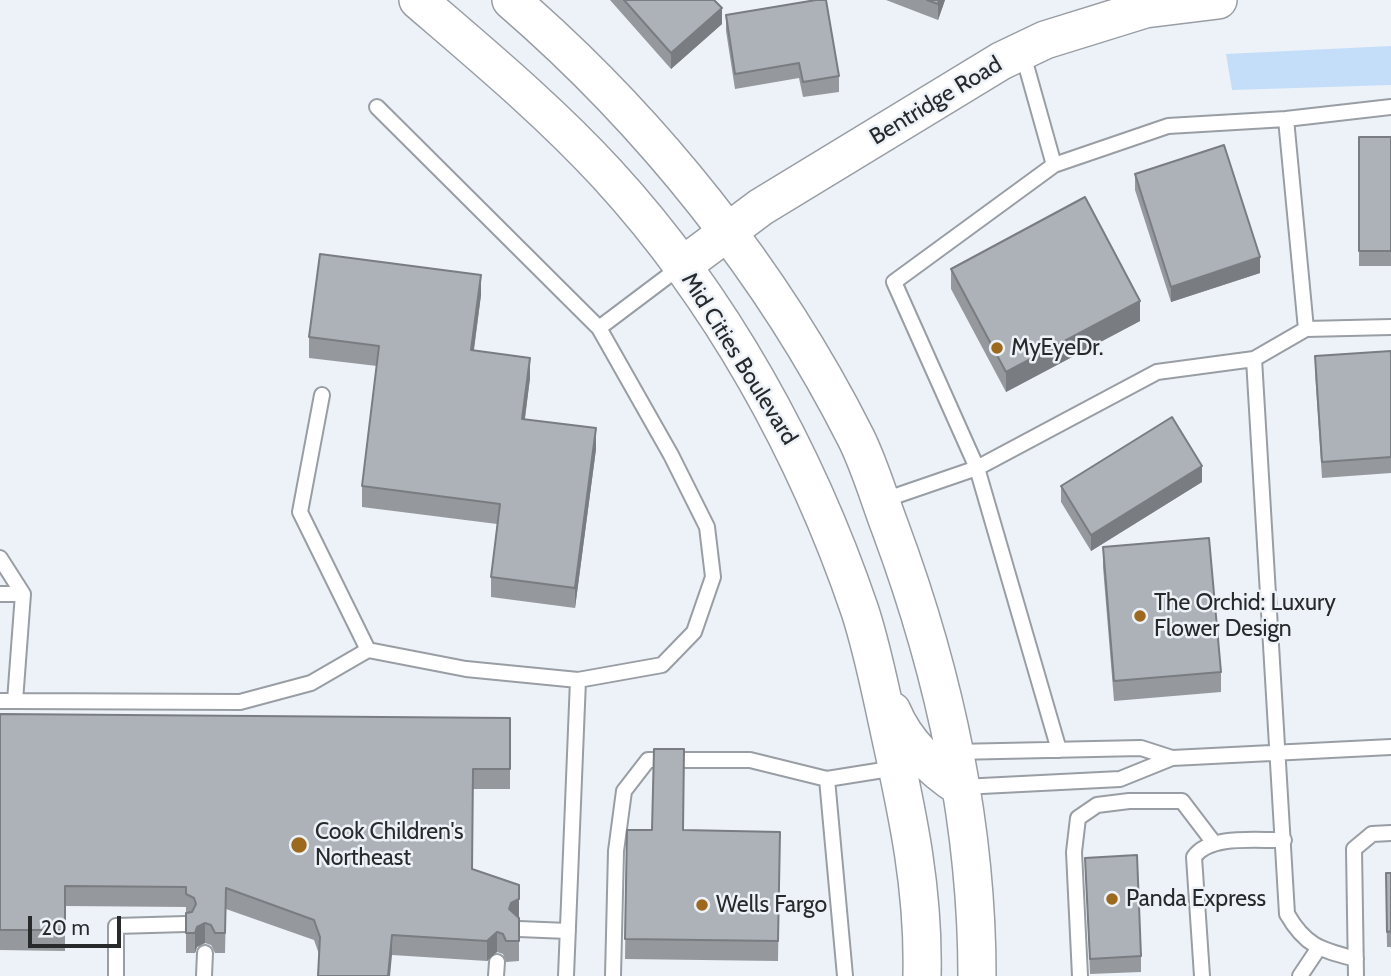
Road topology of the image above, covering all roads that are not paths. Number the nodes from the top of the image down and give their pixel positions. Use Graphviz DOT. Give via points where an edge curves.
graph roads {
  1 [pos="418,0"];
  2 [pos="512,0"];
  3 [pos="1218,0"];
  4 [pos="1022,51"];
  5 [pos="377,107"];
  6 [pos="1391,107"];
  7 [pos="1286,119"];
  8 [pos="1055,165"];
  9 [pos="728,233"];
  10 [pos="682,266"];
  11 [pos="1391,327"];
  12 [pos="598,328"];
  13 [pos="1306,329"];
  14 [pos="1254,359"];
  15 [pos="322,395"];
  16 [pos="977,468"];
  17 [pos="880,501"];
  18 [pos="0,558"];
  19 [pos="0,594"];
  20 [pos="23,594"];
  21 [pos="368,650"];
  22 [pos="874,661"];
  23 [pos="578,680"];
  24 [pos="0,701"];
  25 [pos="15,701"];
  26 [pos="1391,747"];
  27 [pos="1059,750"];
  28 [pos="1280,752"];
  29 [pos="1172,758"];
  30 [pos="898,768"];
  31 [pos="957,770"];
  32 [pos="827,779"];
  33 [pos="1391,833"];
  34 [pos="1284,841"];
  35 [pos="1214,843"];
  36 [pos="186,924"];
  37 [pos="519,929"];
  38 [pos="568,931"];
  39 [pos="1318,949"];
  40 [pos="205,953"];
  41 [pos="1356,959"];
  42 [pos="116,976"];
  43 [pos="204,976"];
  44 [pos="566,976"];
  45 [pos="613,976"];
  46 [pos="845,976"];
  47 [pos="922,976"];
  48 [pos="977,976"];
  49 [pos="1080,976"];
  50 [pos="1202,976"];
  51 [pos="1300,976"];
  52 [pos="1356,976"];
  1 -- 10 [label="main road, Mid Cities Boulevard" via="607,174"];
  2 -- 9 [label="main road" via="559,41 651,139"];
  3 -- 4 [label="main road, Bentridge Road" via="1145,9"];
  4 -- 8 [label="lane"];
  4 -- 9 [label="main road, Bentridge Road" via="761,207"];
  5 -- 12 [label="lane"];
  6 -- 7 [label="lane"];
  7 -- 8 [label="lane" via="1168,126"];
  7 -- 13 [label="lane"];
  8 -- 16 [label="lane" via="894,282"];
  9 -- 10 [label="main road, Bentridge Road"];
  9 -- 17 [label="main road" via="796,331 857,440"];
  10 -- 12 [label="lane"];
  10 -- 22 [label="main road, Mid Cities Boulevard" via="745,360 797,454 860,612"];
  11 -- 13 [label="lane"];
  12 -- 23 [label="lane" via="707,527 713,577 694,632 662,665"];
  13 -- 14 [label="lane"];
  14 -- 16 [label="lane" via="1157,372"];
  14 -- 28 [label="lane"];
  15 -- 21 [label="lane" via="300,512"];
  16 -- 17 [label="lane"];
  16 -- 27 [label="lane"];
  17 -- 31 [label="main road" via="916,599 950,725"];
  18 -- 20 [label="lane"];
  19 -- 20 [label="lane"];
  20 -- 25 [label="lane"];
  21 -- 23 [label="lane" via="466,668"];
  21 -- 25 [label="lane" via="311,683 240,702"];
  22 -- 30 [label="main road, Mid Cities Boulevard"];
  22 -- 31 [label="main road" via="897,723 936,769"];
  23 -- 38 [label="lane"];
  24 -- 25 [label="lane"];
  26 -- 28 [label="lane"];
  27 -- 29 [label="lane" via="1141,748"];
  27 -- 31 [label="lane"];
  28 -- 29 [label="lane"];
  28 -- 34 [label="lane"];
  29 -- 31 [label="lane" via="1120,779"];
  30 -- 32 [label="lane"];
  30 -- 47 [label="main road, Mid Cities Boulevard" via="923,917"];
  31 -- 48 [label="main road" via="977,911"];
  32 -- 45 [label="lane" via="750,760 648,760 624,792 616,851"];
  32 -- 46 [label="lane"];
  33 -- 41 [label="lane" via="1372,834 1354,849"];
  34 -- 35 [label="lane"];
  34 -- 39 [label="lane" via="1287,914 1298,932"];
  35 -- 49 [label="lane" via="1182,801 1097,805 1078,818 1074,852"];
  35 -- 50 [label="lane" via="1200,848 1194,858"];
  36 -- 42 [label="lane" via="116,926"];
  37 -- 38 [label="lane"];
  38 -- 44 [label="lane"];
  39 -- 41 [label="lane"];
  39 -- 51 [label="lane"];
  40 -- 43 [label="lane"];
  41 -- 52 [label="lane"];
}
